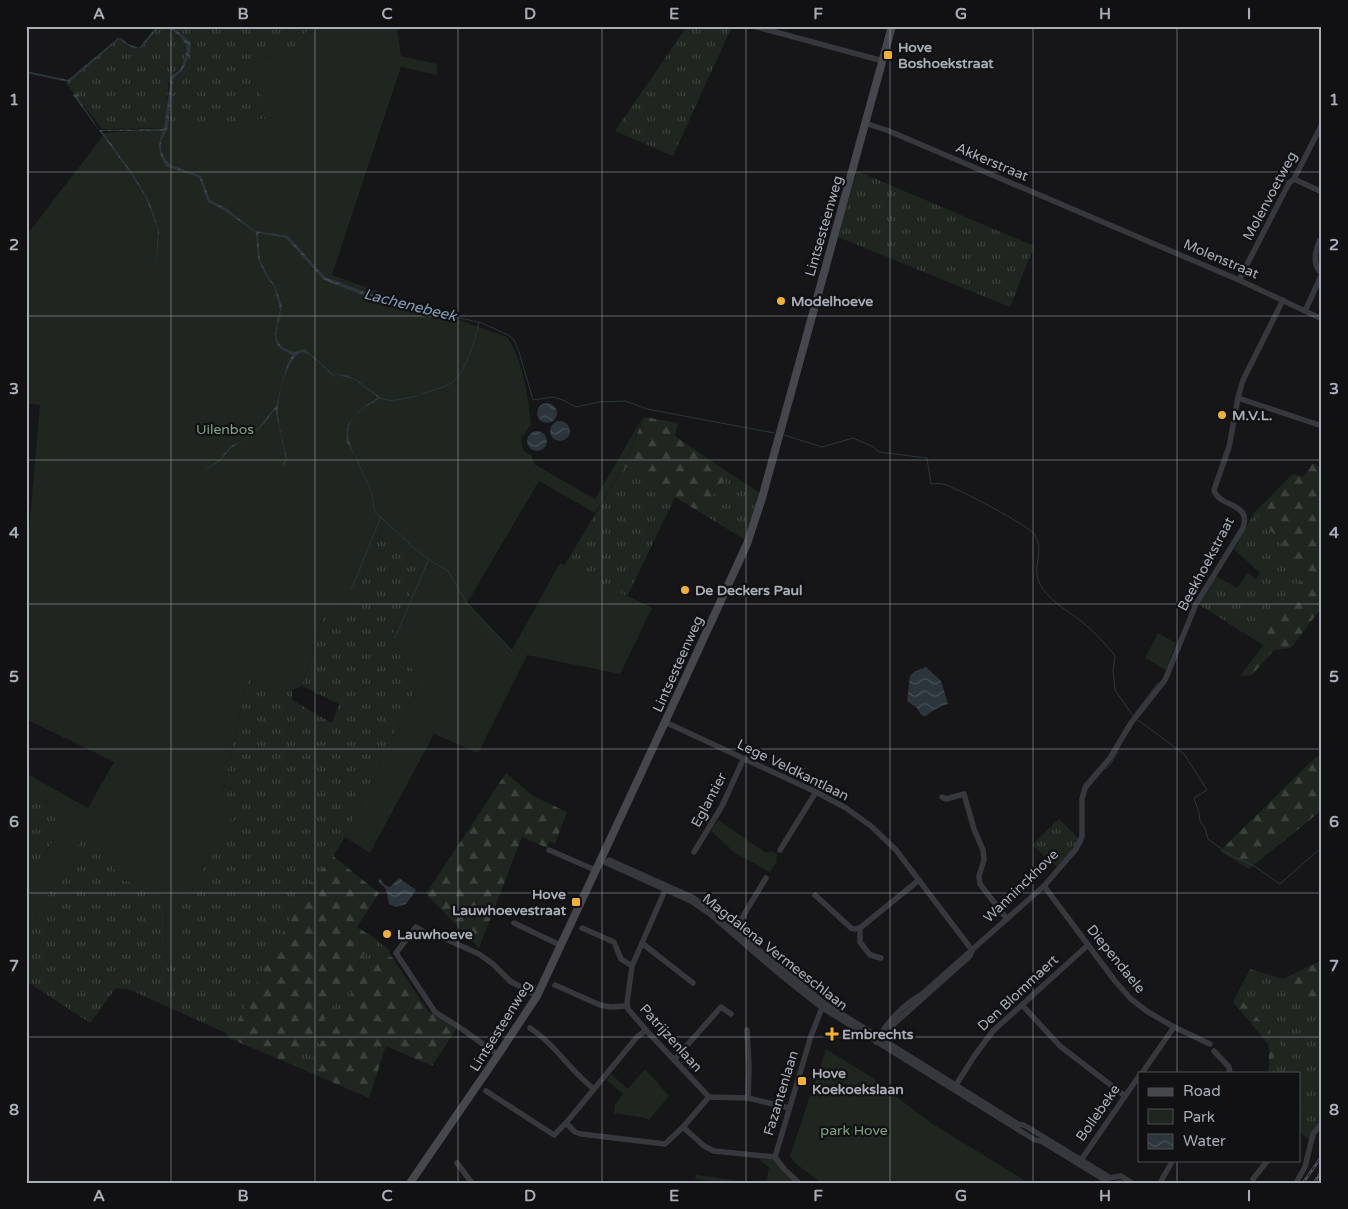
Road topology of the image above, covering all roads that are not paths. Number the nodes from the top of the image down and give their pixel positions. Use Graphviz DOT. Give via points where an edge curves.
graph roads {
  1 [pos="753,26"];
  2 [pos="892,26"];
  3 [pos="883,60"];
  4 [pos="865,123"];
  5 [pos="1322,124"];
  6 [pos="1294,179"];
  7 [pos="1322,192"];
  8 [pos="1109,225"];
  9 [pos="1321,239"];
  10 [pos="1322,274"];
  11 [pos="1240,280"];
  12 [pos="1282,300"];
  13 [pos="1305,311"];
  14 [pos="1322,319"];
  15 [pos="1238,398"];
  16 [pos="1322,426"];
  17 [pos="665,722"];
  18 [pos="744,760"];
  19 [pos="816,792"];
  20 [pos="942,797"];
  21 [pos="1082,837"];
  22 [pos="549,850"];
  23 [pos="780,850"];
  24 [pos="694,852"];
  25 [pos="601,858"];
  26 [pos="595,870"];
  27 [pos="766,878"];
  28 [pos="919,880"];
  29 [pos="1044,886"];
  30 [pos="666,888"];
  31 [pos="816,895"];
  32 [pos="1007,919"];
  33 [pos="514,923"];
  34 [pos="582,928"];
  35 [pos="860,928"];
  36 [pos="734,931"];
  37 [pos="643,944"];
  38 [pos="560,945"];
  39 [pos="1088,945"];
  40 [pos="972,950"];
  41 [pos="881,958"];
  42 [pos="632,966"];
  43 [pos="692,983"];
  44 [pos="555,985"];
  45 [pos="537,996"];
  46 [pos="823,1005"];
  47 [pos="1022,1005"];
  48 [pos="627,1006"];
  49 [pos="731,1014"];
  50 [pos="1174,1027"];
  51 [pos="530,1028"];
  52 [pos="646,1030"];
  53 [pos="748,1030"];
  54 [pos="879,1041"];
  55 [pos="1210,1044"];
  56 [pos="1214,1051"];
  57 [pos="498,1055"];
  58 [pos="674,1060"];
  59 [pos="1143,1072"];
  60 [pos="1230,1072"];
  61 [pos="1138,1077"];
  62 [pos="955,1088"];
  63 [pos="594,1089"];
  64 [pos="486,1091"];
  65 [pos="1125,1096"];
  66 [pos="709,1097"];
  67 [pos="748,1098"];
  68 [pos="789,1108"];
  69 [pos="566,1123"];
  70 [pos="1322,1123"];
  71 [pos="683,1127"];
  72 [pos="775,1157"];
  73 [pos="1080,1162"];
  74 [pos="1172,1162"];
  75 [pos="1266,1162"];
  76 [pos="457,1163"];
  77 [pos="1253,1179"];
  78 [pos="470,1182"];
  79 [pos="410,1183"];
  80 [pos="799,1183"];
  81 [pos="1132,1183"];
  82 [pos="1160,1183"];
  83 [pos="1296,1183"];
  1 -- 3 [label="street"];
  2 -- 3 [label="street, Lintsesteenweg"];
  3 -- 4 [label="street, Lintsesteenweg"];
  4 -- 8 [label="street, Akkerstraat"];
  4 -- 17 [label="street, Lintsesteenweg" via="752,530"];
  5 -- 6 [label="street, Molenvoetweg"];
  6 -- 7 [label="street"];
  6 -- 11 [label="street, Molenvoetweg" via="1289,183"];
  8 -- 11 [label="street, Molenstraat"];
  9 -- 10 [label="street" via="1314,252"];
  10 -- 13 [label="street"];
  11 -- 12 [label="street, Molenstraat"];
  12 -- 13 [label="street, Molenstraat"];
  12 -- 15 [label="street, Beekhoekstraat" via="1243,380"];
  13 -- 14 [label="street, Molenstraat"];
  15 -- 16 [label="street"];
  15 -- 21 [label="street, Beekhoekstraat" via="1229,447 1214,490 1218,497 1241,510 1245,522 1196,604 1165,680 1086,788 1082,800"];
  17 -- 18 [label="street, Lege Veldkantlaan"];
  17 -- 25 [label="street, Lintsesteenweg"];
  18 -- 19 [label="street, Lege Veldkantlaan"];
  18 -- 24 [label="street, Eglantier" via="722,806"];
  19 -- 23 [label="street"];
  19 -- 28 [label="street, Lege Veldkantlaan" via="872,826"];
  20 -- 32 [label="street" via="964,794 983,850 980,884"];
  21 -- 29 [label="street, Wanninckhove" via="1076,849"];
  22 -- 26 [label="street"];
  25 -- 26 [label="street, Lintsesteenweg"];
  25 -- 30 [label="street, Magdalena Vermeeschlaan"];
  26 -- 38 [label="street, Lintsesteenweg"];
  27 -- 36 [label="street"];
  28 -- 35 [label="street"];
  28 -- 40 [label="street, Lege Veldkantlaan"];
  29 -- 32 [label="street, Wanninckhove"];
  29 -- 39 [label="street, Diependaele"];
  30 -- 36 [label="street, Magdalena Vermeeschlaan"];
  30 -- 37 [label="street, Patrijzenlaan"];
  31 -- 35 [label="street" via="851,928"];
  32 -- 40 [label="street, Wanninckhove"];
  33 -- 38 [label="street"];
  34 -- 42 [label="street" via="614,942 621,959"];
  35 -- 41 [label="street" via="860,942 870,955"];
  36 -- 46 [label="street, Magdalena Vermeeschlaan" via="776,971"];
  37 -- 42 [label="street, Patrijzenlaan"];
  37 -- 43 [label="street"];
  38 -- 45 [label="street, Lintsesteenweg"];
  39 -- 47 [label="street, Den Blommaert"];
  39 -- 50 [label="street, Diependaele" via="1131,999"];
  40 -- 54 [label="street, Wanninckhove" via="888,1024"];
  42 -- 48 [label="street, Patrijzenlaan"];
  44 -- 48 [label="street" via="600,1005"];
  45 -- 57 [label="street, Lintsesteenweg"];
  45 -- 57 [label="street" via="510,980 479,954 416,927 396,953 435,1012"];
  46 -- 54 [label="street, Magdalena Vermeeschlaan"];
  46 -- 68 [label="street, Fazantenlaan"];
  47 -- 62 [label="street, Den Blommaert" via="986,1040"];
  47 -- 65 [label="street" via="1060,1046"];
  48 -- 52 [label="street, Patrijzenlaan"];
  49 -- 58 [label="street" via="721,1007"];
  50 -- 55 [label="street, Diependaele"];
  50 -- 59 [label="street"];
  51 -- 63 [label="street" via="545,1038 578,1076"];
  52 -- 58 [label="street, Patrijzenlaan"];
  52 -- 63 [label="street"];
  53 -- 67 [label="street"];
  54 -- 62 [label="street, Magdalena Vermeeschlaan"];
  56 -- 60 [label="street"];
  57 -- 79 [label="street, Lintsesteenweg"];
  58 -- 66 [label="street, Patrijzenlaan"];
  61 -- 65 [label="street, Bollebeke"];
  62 -- 73 [label="street, Magdalena Vermeeschlaan"];
  63 -- 69 [label="street"];
  64 -- 69 [label="street" via="550,1134 557,1133"];
  65 -- 73 [label="street, Bollebeke"];
  66 -- 67 [label="street"];
  66 -- 71 [label="street"];
  67 -- 68 [label="street"];
  68 -- 72 [label="street, Fazantenlaan"];
  69 -- 71 [label="street" via="581,1134 661,1144"];
  70 -- 83 [label="street" via="1313,1134 1305,1167"];
  71 -- 72 [label="street" via="704,1146 714,1150"];
  72 -- 80 [label="street, Fazantenlaan"];
  73 -- 81 [label="street, Magdalena Vermeeschlaan" via="1103,1179 1121,1176"];
  74 -- 82 [label="street"];
  75 -- 77 [label="street"];
  76 -- 78 [label="street"];
}
